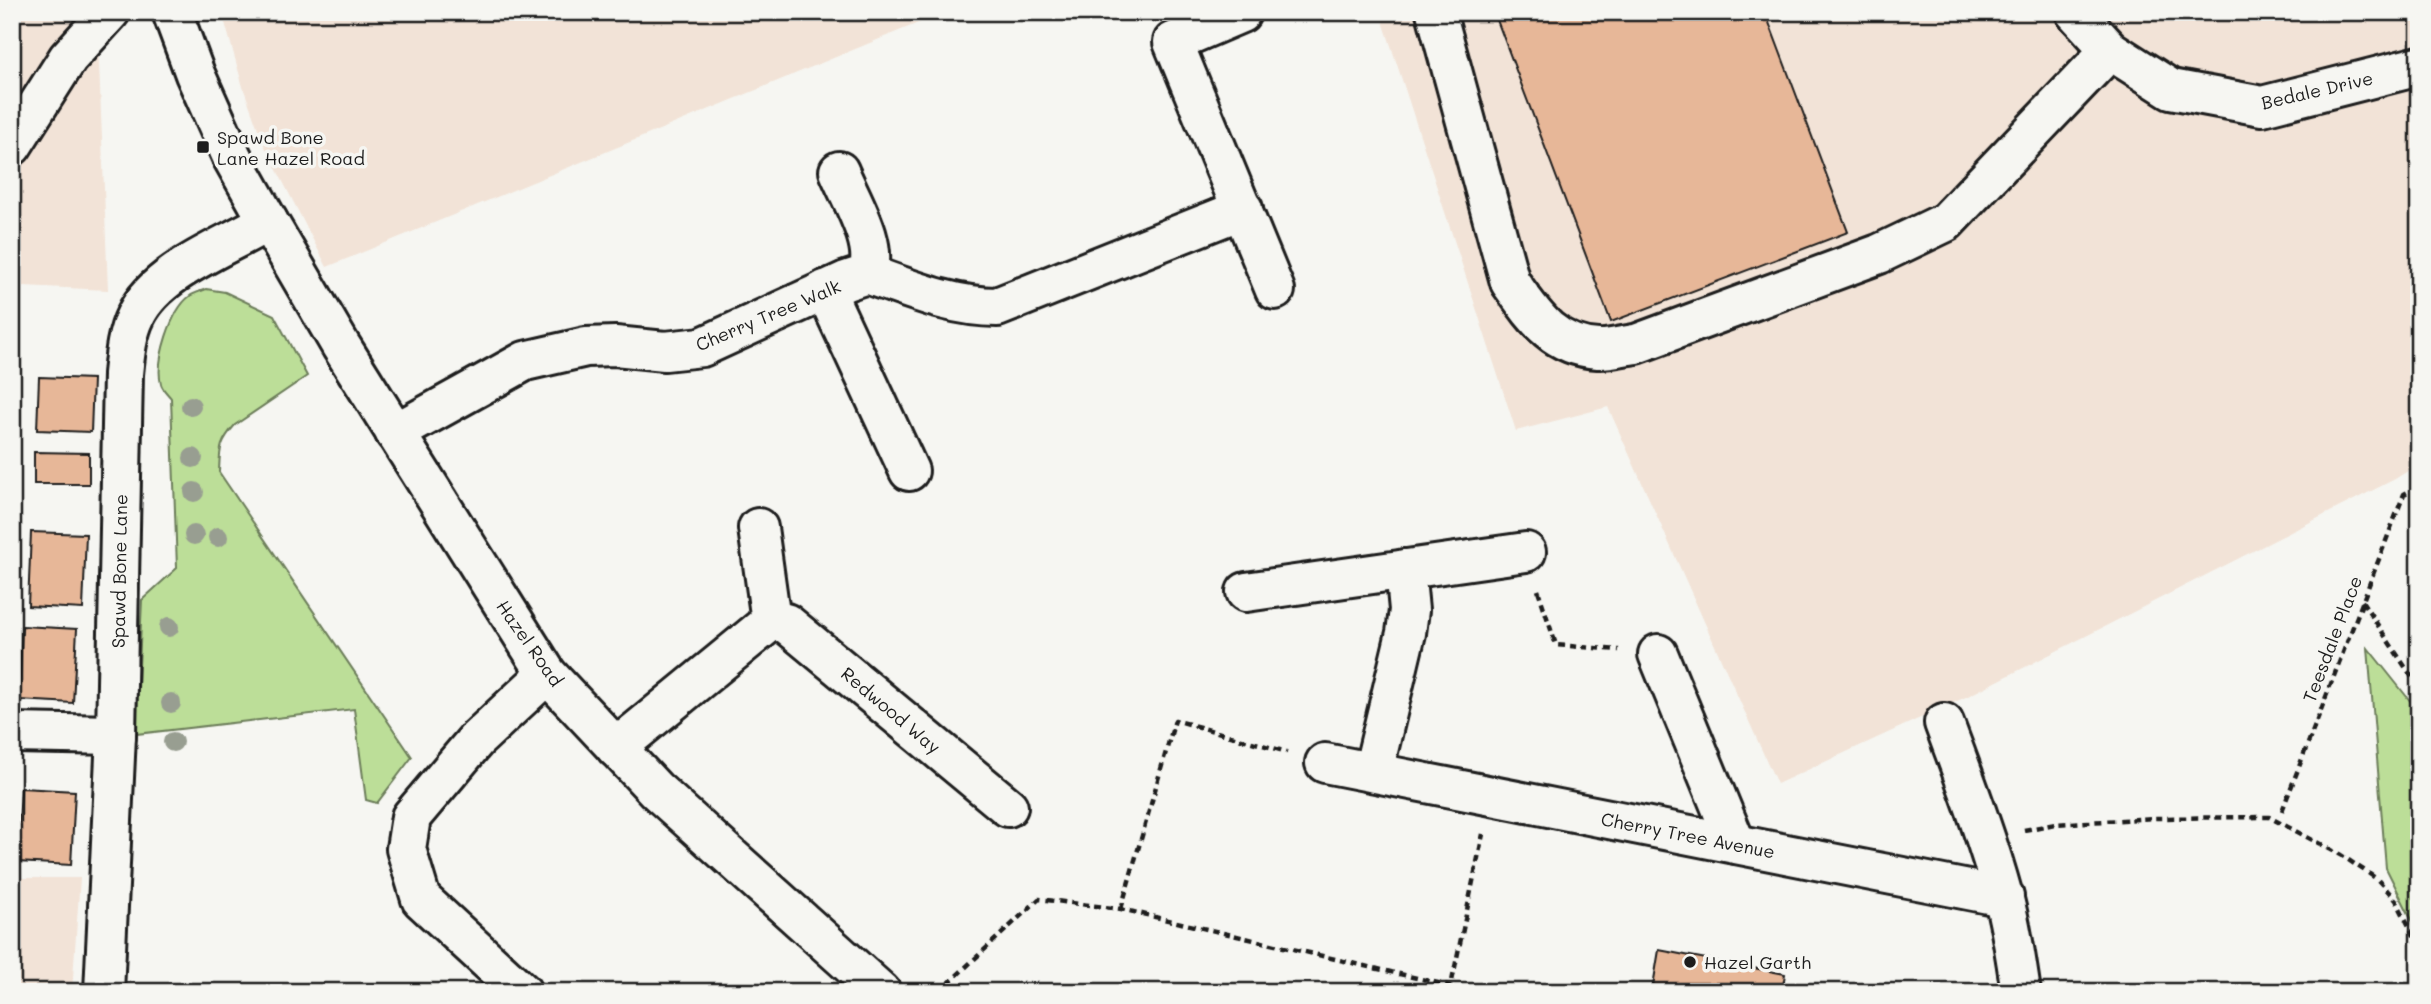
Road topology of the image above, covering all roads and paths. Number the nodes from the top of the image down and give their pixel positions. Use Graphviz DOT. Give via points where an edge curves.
graph roads {
  1 [pos="110,12"];
  2 [pos="172,12"];
  3 [pos="1436,12"];
  4 [pos="2074,12"];
  5 [pos="1241,13"];
  6 [pos="2110,50"];
  7 [pos="2419,66"];
  8 [pos="12,146"];
  9 [pos="839,172"];
  10 [pos="1243,209"];
  11 [pos="268,221"];
  12 [pos="867,274"];
  13 [pos="825,290"];
  14 [pos="1275,290"];
  15 [pos="395,433"];
  16 [pos="909,471"];
  17 [pos="2419,486"];
  18 [pos="758,528"];
  19 [pos="1526,552"];
  20 [pos="1405,569"];
  21 [pos="1246,592"];
  22 [pos="2362,600"];
  23 [pos="771,621"];
  24 [pos="1658,654"];
  25 [pos="547,674"];
  26 [pos="2419,688"];
  27 [pos="1944,723"];
  28 [pos="12,733"];
  29 [pos="116,735"];
  30 [pos="616,748"];
  31 [pos="1325,763"];
  32 [pos="1373,772"];
  33 [pos="1491,796"];
  34 [pos="1008,807"];
  35 [pos="2282,811"];
  36 [pos="1986,839"];
  37 [pos="1736,844"];
  38 [pos="2004,897"];
  39 [pos="1121,909"];
  40 [pos="2419,946"];
  41 [pos="877,991"];
  42 [pos="104,992"];
  43 [pos="522,992"];
  44 [pos="939,992"];
  45 [pos="2021,992"];
  1 -- 8 [label="street" via="68,58"];
  2 -- 11 [label="street, Hazel Road" via="232,157"];
  3 -- 6 [label="street" via="1510,282 1533,315 1560,340 1598,349 1636,344 1879,254 1947,222"];
  4 -- 6 [label="street, Bedale Drive"];
  5 -- 10 [label="street" via="1173,42"];
  6 -- 7 [label="street, Bedale Drive" via="2171,89 2262,106"];
  9 -- 12 [label="street" via="871,247"];
  10 -- 12 [label="street" via="997,307 950,302"];
  10 -- 14 [label="street"];
  11 -- 15 [label="street, Hazel Road"];
  11 -- 29 [label="street, Spawd Bone Lane" via="176,272 141,305 129,332 123,374"];
  12 -- 13 [label="street, Cherry Tree Walk"];
  13 -- 15 [label="street, Cherry Tree Walk" via="702,347 665,351 586,347 525,361"];
  13 -- 16 [label="street"];
  15 -- 25 [label="street, Hazel Road"];
  17 -- 22 [label="path, Teesdale Place" via="2404,494"];
  18 -- 23 [label="street"];
  19 -- 20 [label="street"];
  19 -- 24 [label="path" via="1556,645"];
  20 -- 21 [label="street"];
  20 -- 32 [label="street" via="1406,633"];
  22 -- 26 [label="path"];
  22 -- 35 [label="path, Teesdale Place"];
  23 -- 30 [label="street"];
  23 -- 34 [label="street, Redwood Way" via="786,623"];
  24 -- 37 [label="street"];
  25 -- 30 [label="street, Hazel Road"];
  25 -- 43 [label="street" via="476,740 411,817 406,849 421,899"];
  27 -- 36 [label="street"];
  28 -- 29 [label="street"];
  29 -- 42 [label="street, Spawd Bone Lane"];
  30 -- 41 [label="street, Hazel Road"];
  31 -- 32 [label="street, Cherry Tree Avenue"];
  31 -- 39 [label="path" via="1175,720"];
  32 -- 33 [label="street, Cherry Tree Avenue"];
  33 -- 37 [label="street, Cherry Tree Avenue"];
  33 -- 39 [label="path" via="1451,986"];
  36 -- 38 [label="street"];
  36 -- 40 [label="path" via="2055,824 2269,817 2377,879 2396,900"];
  37 -- 38 [label="street, Cherry Tree Avenue"];
  38 -- 45 [label="street"];
  39 -- 44 [label="path" via="1039,900"];
}
